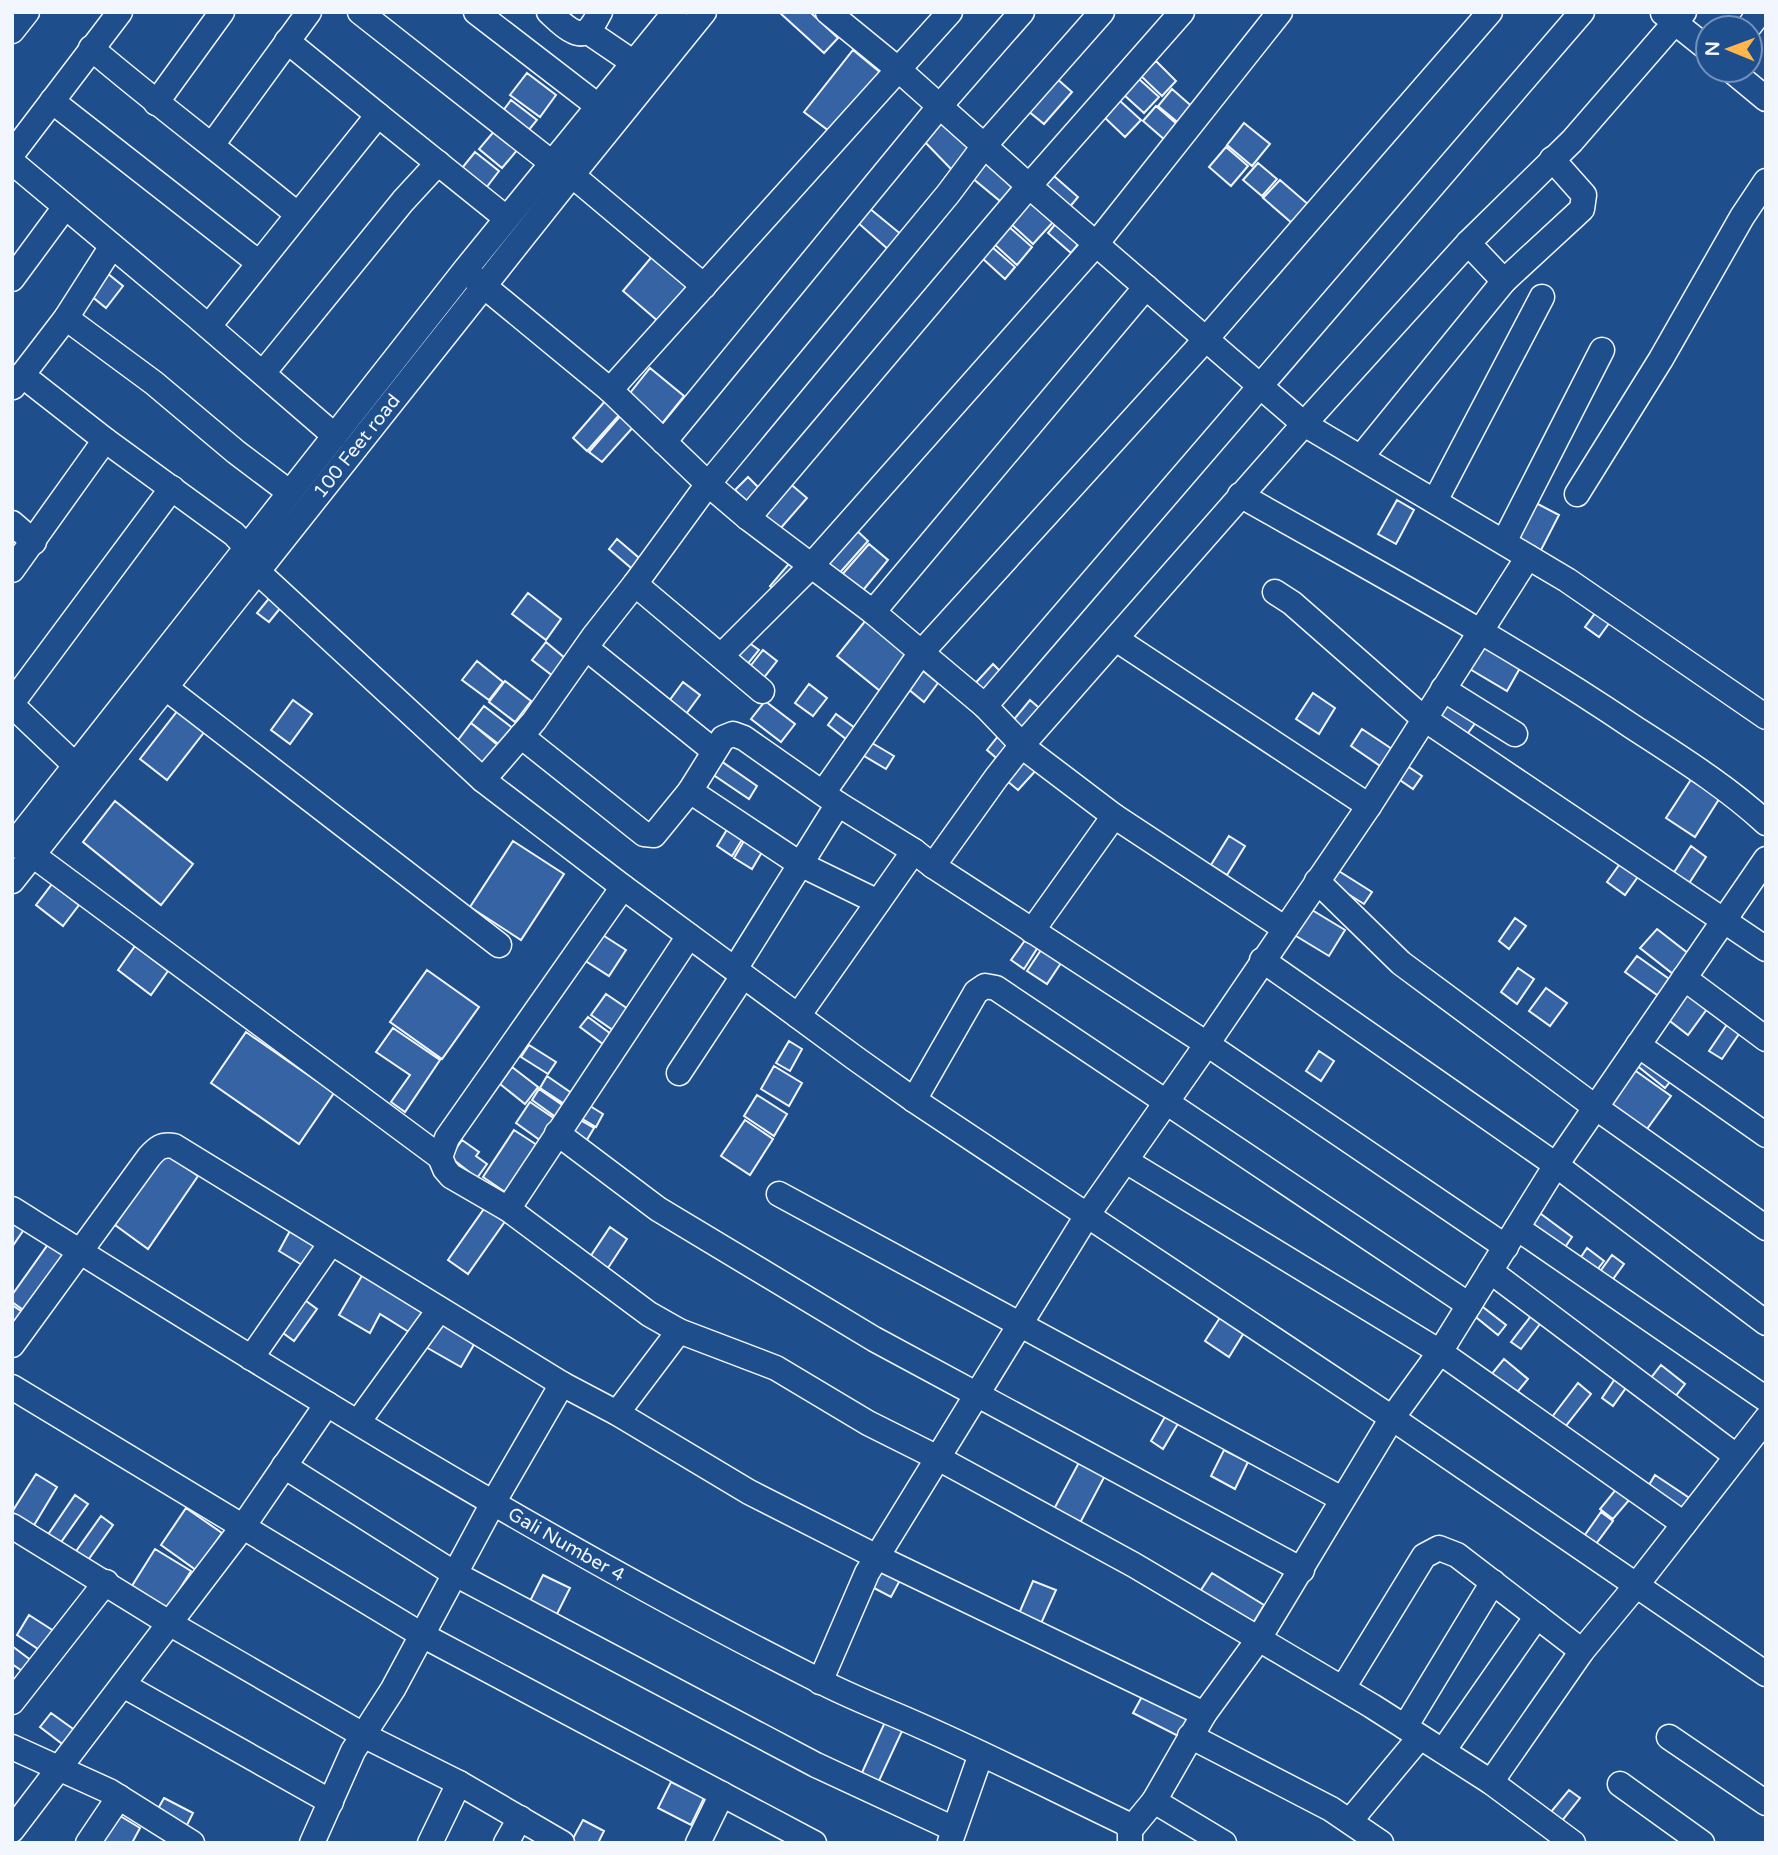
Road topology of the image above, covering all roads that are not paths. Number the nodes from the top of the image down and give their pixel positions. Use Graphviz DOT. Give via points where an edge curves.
graph roads {
  1 [pos="27,12"];
  2 [pos="120,12"];
  3 [pos="222,12"];
  4 [pos="309,12"];
  5 [pos="360,12"];
  6 [pos="476,12"];
  7 [pos="549,12"];
  8 [pos="675,12"];
  9 [pos="704,12"];
  10 [pos="828,12"];
  11 [pos="950,12"];
  12 [pos="1022,12"];
  13 [pos="1101,12"];
  14 [pos="1182,12"];
  15 [pos="1280,12"];
  16 [pos="1490,12"];
  17 [pos="1582,12"];
  18 [pos="1674,16"];
  19 [pos="594,22"];
  20 [pos="12,31"];
  21 [pos="1694,35"];
  22 [pos="287,41"];
  23 [pos="92,48"];
  24 [pos="634,63"];
  25 [pos="900,70"];
  26 [pos="1748,84"];
  27 [pos="1766,99"];
  28 [pos="52,101"];
  29 [pos="156,103"];
  30 [pos="939,107"];
  31 [pos="607,113"];
  32 [pos="378,115"];
  33 [pos="212,145"];
  34 [pos="984,146"];
  35 [pos="12,154"];
  36 [pos="1552,159"];
  37 [pos="12,162"];
  38 [pos="438,163"];
  39 [pos="562,169"];
  40 [pos="1766,181"];
  41 [pos="1029,186"];
  42 [pos="65,207"];
  43 [pos="297,214"];
  44 [pos="506,218"];
  45 [pos="1468,243"];
  46 [pos="1096,244"];
  47 [pos="112,246"];
  48 [pos="259,263"];
  49 [pos="465,270"];
  50 [pos="12,279"];
  51 [pos="1504,281"];
  52 [pos="704,286"];
  53 [pos="483,287"];
  54 [pos="1146,287"];
  55 [pos="1542,297"];
  56 [pos="66,318"];
  57 [pos="209,327"];
  58 [pos="1206,339"];
  59 [pos="1602,351"];
  60 [pos="263,373"];
  61 [pos="17,381"];
  62 [pos="1260,385"];
  63 [pos="610,390"];
  64 [pos="1304,424"];
  65 [pos="335,436"];
  66 [pos="105,440"];
  67 [pos="664,442"];
  68 [pos="1361,457"];
  69 [pos="708,484"];
  70 [pos="172,488"];
  71 [pos="289,492"];
  72 [pos="1577,494"];
  73 [pos="1240,495"];
  74 [pos="1435,501"];
  75 [pos="748,518"];
  76 [pos="12,523"];
  77 [pos="34,542"];
  78 [pos="1504,542"];
  79 [pos="247,548"];
  80 [pos="1528,557"];
  81 [pos="811,566"];
  82 [pos="12,570"];
  83 [pos="258,572"];
  84 [pos="635,584"];
  85 [pos="1275,593"];
  86 [pos="873,612"];
  87 [pos="1481,632"];
  88 [pos="1116,639"];
  89 [pos="586,648"];
  90 [pos="920,654"];
  91 [pos="721,656"];
  92 [pos="166,688"];
  93 [pos="1443,689"];
  94 [pos="762,691"];
  95 [pos="12,704"];
  96 [pos="985,706"];
  97 [pos="1766,717"];
  98 [pos="1423,718"];
  99 [pos="1515,734"];
  100 [pos="521,736"];
  101 [pos="1022,746"];
  102 [pos="714,751"];
  103 [pos="76,766"];
  104 [pos="482,780"];
  105 [pos="690,791"];
  106 [pos="831,798"];
  107 [pos="1369,806"];
  108 [pos="1114,816"];
  109 [pos="1766,824"];
  110 [pos="20,848"];
  111 [pos="914,851"];
  112 [pos="800,864"];
  113 [pos="1764,865"];
  114 [pos="933,866"];
  115 [pos="12,881"];
  116 [pos="1317,881"];
  117 [pos="623,887"];
  118 [pos="878,902"];
  119 [pos="1724,920"];
  120 [pos="1284,928"];
  121 [pos="1032,931"];
  122 [pos="689,936"];
  123 [pos="499,945"];
  124 [pos="1766,949"];
  125 [pos="1262,960"];
  126 [pos="739,972"];
  127 [pos="1684,978"];
  128 [pos="798,1016"];
  129 [pos="1766,1039"];
  130 [pos="1208,1044"];
  131 [pos="1638,1045"];
  132 [pos="679,1073"];
  133 [pos="914,1100"];
  134 [pos="1166,1103"];
  135 [pos="1595,1107"];
  136 [pos="557,1133"];
  137 [pos="1766,1135"];
  138 [pos="440,1157"];
  139 [pos="1125,1161"];
  140 [pos="1556,1164"];
  141 [pos="779,1194"];
  142 [pos="12,1209"];
  143 [pos="508,1209"];
  144 [pos="1088,1214"];
  145 [pos="1766,1228"];
  146 [pos="1511,1238"];
  147 [pos="331,1243"];
  148 [pos="81,1252"];
  149 [pos="1490,1271"];
  150 [pos="1469,1305"];
  151 [pos="439,1310"];
  152 [pos="1766,1323"];
  153 [pos="1019,1325"];
  154 [pos="679,1331"];
  155 [pos="12,1345"];
  156 [pos="1440,1352"];
  157 [pos="251,1358"];
  158 [pos="562,1384"];
  159 [pos="12,1387"];
  160 [pos="977,1395"];
  161 [pos="1766,1399"];
  162 [pos="327,1404"];
  163 [pos="617,1413"];
  164 [pos="1392,1418"];
  165 [pos="1766,1419"];
  166 [pos="358,1422"];
  167 [pos="1737,1456"];
  168 [pos="938,1458"];
  169 [pos="284,1466"];
  170 [pos="1342,1499"];
  171 [pos="493,1503"];
  172 [pos="1684,1524"];
  173 [pos="12,1526"];
  174 [pos="242,1528"];
  175 [pos="877,1556"];
  176 [pos="1302,1570"];
  177 [pos="455,1574"];
  178 [pos="106,1582"];
  179 [pos="1493,1583"];
  180 [pos="1635,1587"];
  181 [pos="1537,1616"];
  182 [pos="169,1623"];
  183 [pos="422,1635"];
  184 [pos="1258,1640"];
  185 [pos="1582,1651"];
  186 [pos="1766,1674"];
  187 [pos="820,1682"];
  188 [pos="123,1685"];
  189 [pos="1343,1688"];
  190 [pos="12,1702"];
  191 [pos="1204,1714"];
  192 [pos="1412,1732"];
  193 [pos="363,1735"];
  194 [pos="1190,1736"];
  195 [pos="1669,1737"];
  196 [pos="12,1747"];
  197 [pos="1443,1751"];
  198 [pos="981,1754"];
  199 [pos="58,1767"];
  200 [pos="1491,1782"];
  201 [pos="459,1783"];
  202 [pos="1620,1784"];
  203 [pos="722,1794"];
  204 [pos="119,1797"];
  205 [pos="1154,1801"];
  206 [pos="331,1802"];
  207 [pos="1766,1803"];
  208 [pos="520,1818"];
  209 [pos="1350,1821"];
  210 [pos="12,1830"];
  211 [pos="952,1836"];
  212 [pos="1130,1837"];
  213 [pos="188,1842"];
  214 [pos="88,1843"];
  215 [pos="312,1843"];
  216 [pos="430,1843"];
  217 [pos="506,1843"];
  218 [pos="562,1843"];
  219 [pos="698,1843"];
  220 [pos="814,1843"];
  221 [pos="1224,1843"];
  222 [pos="1381,1843"];
  223 [pos="1573,1843"];
  224 [pos="1702,1843"];
  1 -- 20 [label="street"];
  2 -- 23 [label="street"];
  3 -- 29 [label="street"];
  4 -- 22 [label="street"];
  5 -- 39 [label="street"];
  6 -- 31 [label="street"];
  7 -- 19 [label="street" via="577,33"];
  8 -- 24 [label="street, 100 Feet road"];
  9 -- 31 [label="street, 100 Feet road"];
  10 -- 25 [label="street"];
  11 -- 25 [label="street"];
  12 -- 30 [label="street"];
  13 -- 34 [label="street"];
  14 -- 41 [label="street"];
  15 -- 46 [label="street"];
  16 -- 58 [label="street"];
  17 -- 62 [label="street"];
  18 -- 21 [label="street"];
  18 -- 36 [label="street" via="1572,141"];
  19 -- 24 [label="street"];
  22 -- 32 [label="street"];
  22 -- 33 [label="street"];
  23 -- 28 [label="street"];
  23 -- 29 [label="street"];
  24 -- 31 [label="street, 100 Feet road"];
  25 -- 30 [label="street"];
  25 -- 52 [label="street"];
  26 -- 27 [label="street"];
  28 -- 35 [label="street"];
  28 -- 48 [label="street"];
  29 -- 33 [label="street"];
  30 -- 34 [label="street"];
  30 -- 67 [label="street"];
  31 -- 39 [label="street, 100 Feet road"];
  32 -- 38 [label="street"];
  32 -- 43 [label="street"];
  33 -- 43 [label="street"];
  34 -- 41 [label="street"];
  34 -- 69 [label="street"];
  36 -- 45 [label="street"];
  36 -- 51 [label="street" via="1584,195 1582,209"];
  37 -- 42 [label="street"];
  38 -- 44 [label="street"];
  38 -- 60 [label="street"];
  39 -- 44 [label="street, 100 Feet road"];
  39 -- 52 [label="street"];
  39 -- 53 [label="street, 100 Feet road"];
  40 -- 72 [label="street"];
  41 -- 46 [label="street"];
  41 -- 75 [label="street"];
  42 -- 47 [label="street"];
  42 -- 50 [label="street"];
  43 -- 48 [label="street"];
  44 -- 49 [label="street, 100 Feet road"];
  45 -- 51 [label="street"];
  45 -- 64 [label="street"];
  46 -- 54 [label="street"];
  46 -- 81 [label="street"];
  47 -- 56 [label="street"];
  47 -- 57 [label="street"];
  48 -- 57 [label="street"];
  49 -- 53 [label="street"];
  49 -- 65 [label="street, 100 Feet road"];
  51 -- 68 [label="street"];
  52 -- 63 [label="street"];
  53 -- 63 [label="street"];
  53 -- 83 [label="street, 100 Feet road"];
  54 -- 58 [label="street"];
  54 -- 86 [label="street"];
  55 -- 74 [label="street"];
  56 -- 61 [label="street"];
  56 -- 71 [label="street"];
  57 -- 60 [label="street"];
  58 -- 62 [label="street"];
  58 -- 90 [label="street"];
  59 -- 78 [label="street"];
  60 -- 65 [label="street"];
  61 -- 66 [label="street"];
  62 -- 64 [label="street"];
  62 -- 96 [label="street"];
  63 -- 67 [label="street"];
  64 -- 68 [label="street"];
  64 -- 73 [label="street"];
  65 -- 71 [label="street, 100 Feet road"];
  66 -- 70 [label="street"];
  66 -- 77 [label="street"];
  67 -- 69 [label="street"];
  68 -- 74 [label="street"];
  69 -- 75 [label="street"];
  69 -- 84 [label="street"];
  70 -- 79 [label="street"];
  70 -- 95 [label="street"];
  71 -- 79 [label="street, 100 Feet road"];
  73 -- 87 [label="street"];
  73 -- 88 [label="street"];
  74 -- 78 [label="street"];
  75 -- 81 [label="street"];
  76 -- 77 [label="street"];
  77 -- 82 [label="street"];
  78 -- 80 [label="street"];
  79 -- 83 [label="street"];
  79 -- 103 [label="street, 100 Feet road"];
  80 -- 87 [label="street"];
  80 -- 97 [label="street"];
  81 -- 86 [label="street"];
  81 -- 91 [label="street"];
  83 -- 92 [label="street, 100 Feet road"];
  83 -- 104 [label="street"];
  84 -- 89 [label="street"];
  84 -- 91 [label="street"];
  85 -- 98 [label="street"];
  86 -- 90 [label="street"];
  87 -- 93 [label="street"];
  87 -- 109 [label="street" via="1567,682 1692,765"];
  88 -- 101 [label="street"];
  88 -- 107 [label="street"];
  89 -- 100 [label="street"];
  89 -- 102 [label="street"];
  90 -- 96 [label="street"];
  90 -- 106 [label="street"];
  91 -- 94 [label="street"];
  92 -- 110 [label="street, 100 Feet road"];
  92 -- 123 [label="street"];
  93 -- 98 [label="street"];
  93 -- 99 [label="street"];
  95 -- 103 [label="street"];
  96 -- 101 [label="street"];
  98 -- 107 [label="street"];
  98 -- 119 [label="street"];
  100 -- 104 [label="street"];
  100 -- 105 [label="street" via="644,834 654,835"];
  101 -- 108 [label="street"];
  101 -- 114 [label="street"];
  102 -- 105 [label="street"];
  102 -- 106 [label="street" via="723,738 733,734 744,737"];
  103 -- 110 [label="street, 100 Feet road"];
  104 -- 117 [label="street"];
  105 -- 112 [label="street"];
  106 -- 111 [label="street"];
  106 -- 112 [label="street"];
  107 -- 116 [label="street"];
  108 -- 120 [label="street"];
  108 -- 121 [label="street"];
  110 -- 115 [label="street, 100 Feet road"];
  110 -- 138 [label="street"];
  111 -- 114 [label="street"];
  111 -- 118 [label="street"];
  112 -- 118 [label="street"];
  112 -- 126 [label="street"];
  113 -- 119 [label="street"];
  114 -- 121 [label="street"];
  116 -- 120 [label="street"];
  116 -- 135 [label="street" via="1401,962"];
  117 -- 122 [label="street"];
  117 -- 138 [label="street" via="447,1138"];
  118 -- 128 [label="street"];
  119 -- 124 [label="street"];
  119 -- 127 [label="street"];
  120 -- 125 [label="street"];
  121 -- 130 [label="street"];
  122 -- 126 [label="street"];
  122 -- 136 [label="street"];
  125 -- 130 [label="street"];
  125 -- 140 [label="street"];
  126 -- 128 [label="street"];
  126 -- 132 [label="street"];
  127 -- 129 [label="street"];
  127 -- 131 [label="street"];
  128 -- 133 [label="street"];
  130 -- 134 [label="street"];
  130 -- 146 [label="street"];
  131 -- 135 [label="street"];
  131 -- 137 [label="street"];
  133 -- 134 [label="street" via="976,992 985,986 996,988"];
  133 -- 144 [label="street"];
  134 -- 139 [label="street"];
  134 -- 150 [label="street"];
  135 -- 140 [label="street"];
  135 -- 145 [label="street"];
  136 -- 143 [label="street"];
  136 -- 160 [label="street" via="658,1209 863,1333"];
  138 -- 143 [label="street" via="451,1176"];
  139 -- 144 [label="street"];
  139 -- 156 [label="street"];
  140 -- 146 [label="street"];
  140 -- 152 [label="street"];
  141 -- 153 [label="street"];
  142 -- 148 [label="street, Gali Number 4"];
  143 -- 154 [label="street" via="627,1299"];
  144 -- 153 [label="street"];
  144 -- 164 [label="street"];
  146 -- 149 [label="street"];
  146 -- 161 [label="street"];
  147 -- 148 [label="street" via="165,1144 149,1157"];
  147 -- 151 [label="street"];
  147 -- 157 [label="street"];
  148 -- 155 [label="street"];
  148 -- 157 [label="street, Gali Number 4"];
  149 -- 150 [label="street"];
  149 -- 167 [label="street"];
  150 -- 156 [label="street"];
  151 -- 158 [label="street"];
  151 -- 166 [label="street"];
  153 -- 160 [label="street"];
  153 -- 170 [label="street"];
  154 -- 163 [label="street"];
  154 -- 168 [label="street" via="776,1368"];
  156 -- 164 [label="street"];
  156 -- 172 [label="street"];
  157 -- 162 [label="street, Gali Number 4"];
  158 -- 163 [label="street"];
  158 -- 171 [label="street"];
  159 -- 174 [label="street"];
  160 -- 168 [label="street"];
  160 -- 176 [label="street"];
  162 -- 166 [label="street, Gali Number 4"];
  162 -- 169 [label="street"];
  163 -- 175 [label="street" via="749,1492"];
  164 -- 170 [label="street"];
  164 -- 180 [label="street"];
  165 -- 167 [label="street"];
  166 -- 171 [label="street, Gali Number 4"];
  167 -- 172 [label="street"];
  168 -- 175 [label="street"];
  168 -- 184 [label="street" via="1134,1565"];
  169 -- 174 [label="street"];
  169 -- 177 [label="street"];
  170 -- 176 [label="street"];
  171 -- 177 [label="street"];
  171 -- 187 [label="street, Gali Number 4"];
  172 -- 180 [label="street"];
  173 -- 178 [label="street"];
  174 -- 182 [label="street"];
  174 -- 183 [label="street"];
  175 -- 187 [label="street"];
  175 -- 191 [label="street"];
  176 -- 184 [label="street"];
  177 -- 183 [label="street"];
  177 -- 211 [label="street"];
  178 -- 182 [label="street"];
  178 -- 190 [label="street"];
  179 -- 181 [label="street"];
  179 -- 189 [label="street" via="1457,1555 1440,1548 1424,1556"];
  179 -- 192 [label="street"];
  180 -- 185 [label="street"];
  180 -- 186 [label="street"];
  181 -- 185 [label="street"];
  181 -- 197 [label="street"];
  182 -- 188 [label="street"];
  182 -- 193 [label="street"];
  183 -- 193 [label="street"];
  183 -- 203 [label="street"];
  184 -- 189 [label="street"];
  184 -- 191 [label="street"];
  185 -- 200 [label="street"];
  187 -- 198 [label="street, Gali Number 4"];
  188 -- 199 [label="street"];
  188 -- 206 [label="street"];
  189 -- 192 [label="street"];
  191 -- 194 [label="street"];
  192 -- 197 [label="street"];
  192 -- 209 [label="street"];
  193 -- 201 [label="street"];
  193 -- 206 [label="street"];
  194 -- 205 [label="street"];
  194 -- 209 [label="street"];
  195 -- 207 [label="street"];
  196 -- 199 [label="street"];
  197 -- 200 [label="street"];
  198 -- 211 [label="street"];
  198 -- 212 [label="street, Gali Number 4" via="1125,1823"];
  199 -- 204 [label="street"];
  199 -- 210 [label="street"];
  200 -- 223 [label="street"];
  201 -- 208 [label="street"];
  201 -- 216 [label="street"];
  202 -- 224 [label="street"];
  203 -- 219 [label="street"];
  203 -- 220 [label="street"];
  204 -- 213 [label="street"];
  204 -- 214 [label="street"];
  205 -- 212 [label="street"];
  205 -- 221 [label="street"];
  206 -- 215 [label="street"];
  208 -- 217 [label="street"];
  208 -- 218 [label="street"];
  209 -- 222 [label="street"];
}
